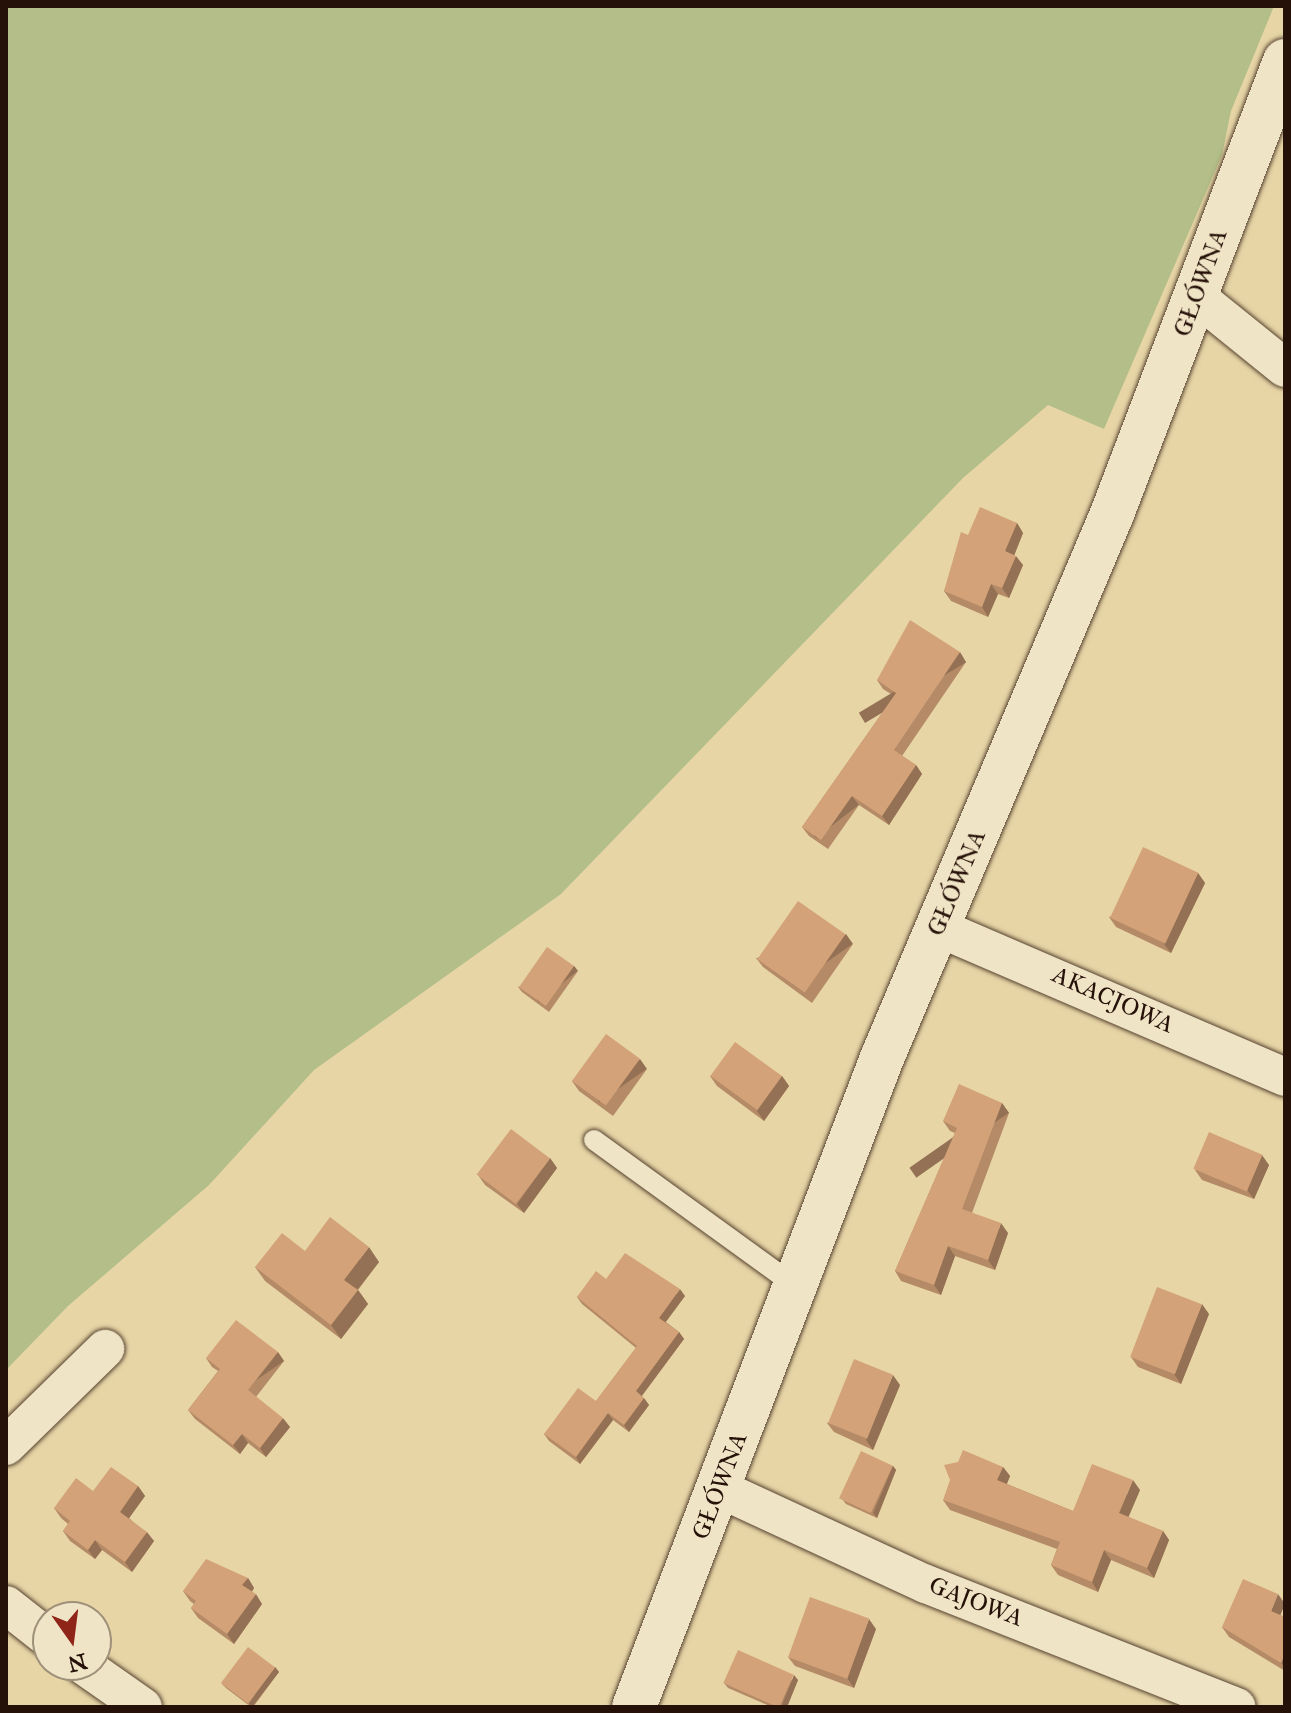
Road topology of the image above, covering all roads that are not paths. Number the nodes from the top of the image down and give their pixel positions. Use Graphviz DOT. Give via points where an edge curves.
graph roads {
  1 [pos="1285,61"];
  2 [pos="1197,297"];
  3 [pos="1285,368"];
  4 [pos="939,928"];
  5 [pos="1285,1077"];
  6 [pos="594,1140"];
  7 [pos="797,1287"];
  8 [pos="105,1349"];
  9 [pos="6,1446"];
  10 [pos="720,1489"];
  11 [pos="6,1605"];
  12 [pos="32,1625"];
  13 [pos="106,1681"];
  14 [pos="143,1707"];
  15 [pos="634,1707"];
  16 [pos="1236,1707"];
  1 -- 2 [label="street, GŁÓWNA"];
  2 -- 3 [label="street"];
  2 -- 4 [label="street, GŁÓWNA"];
  4 -- 5 [label="street, AKACJOWA"];
  4 -- 7 [label="street, GŁÓWNA"];
  6 -- 7 [label="lane"];
  7 -- 10 [label="street, GŁÓWNA"];
  8 -- 9 [label="street"];
  10 -- 15 [label="street, GŁÓWNA"];
  10 -- 16 [label="street, GAJOWA" via="926,1584"];
  11 -- 12 [label="street"];
  13 -- 14 [label="street"];
}
